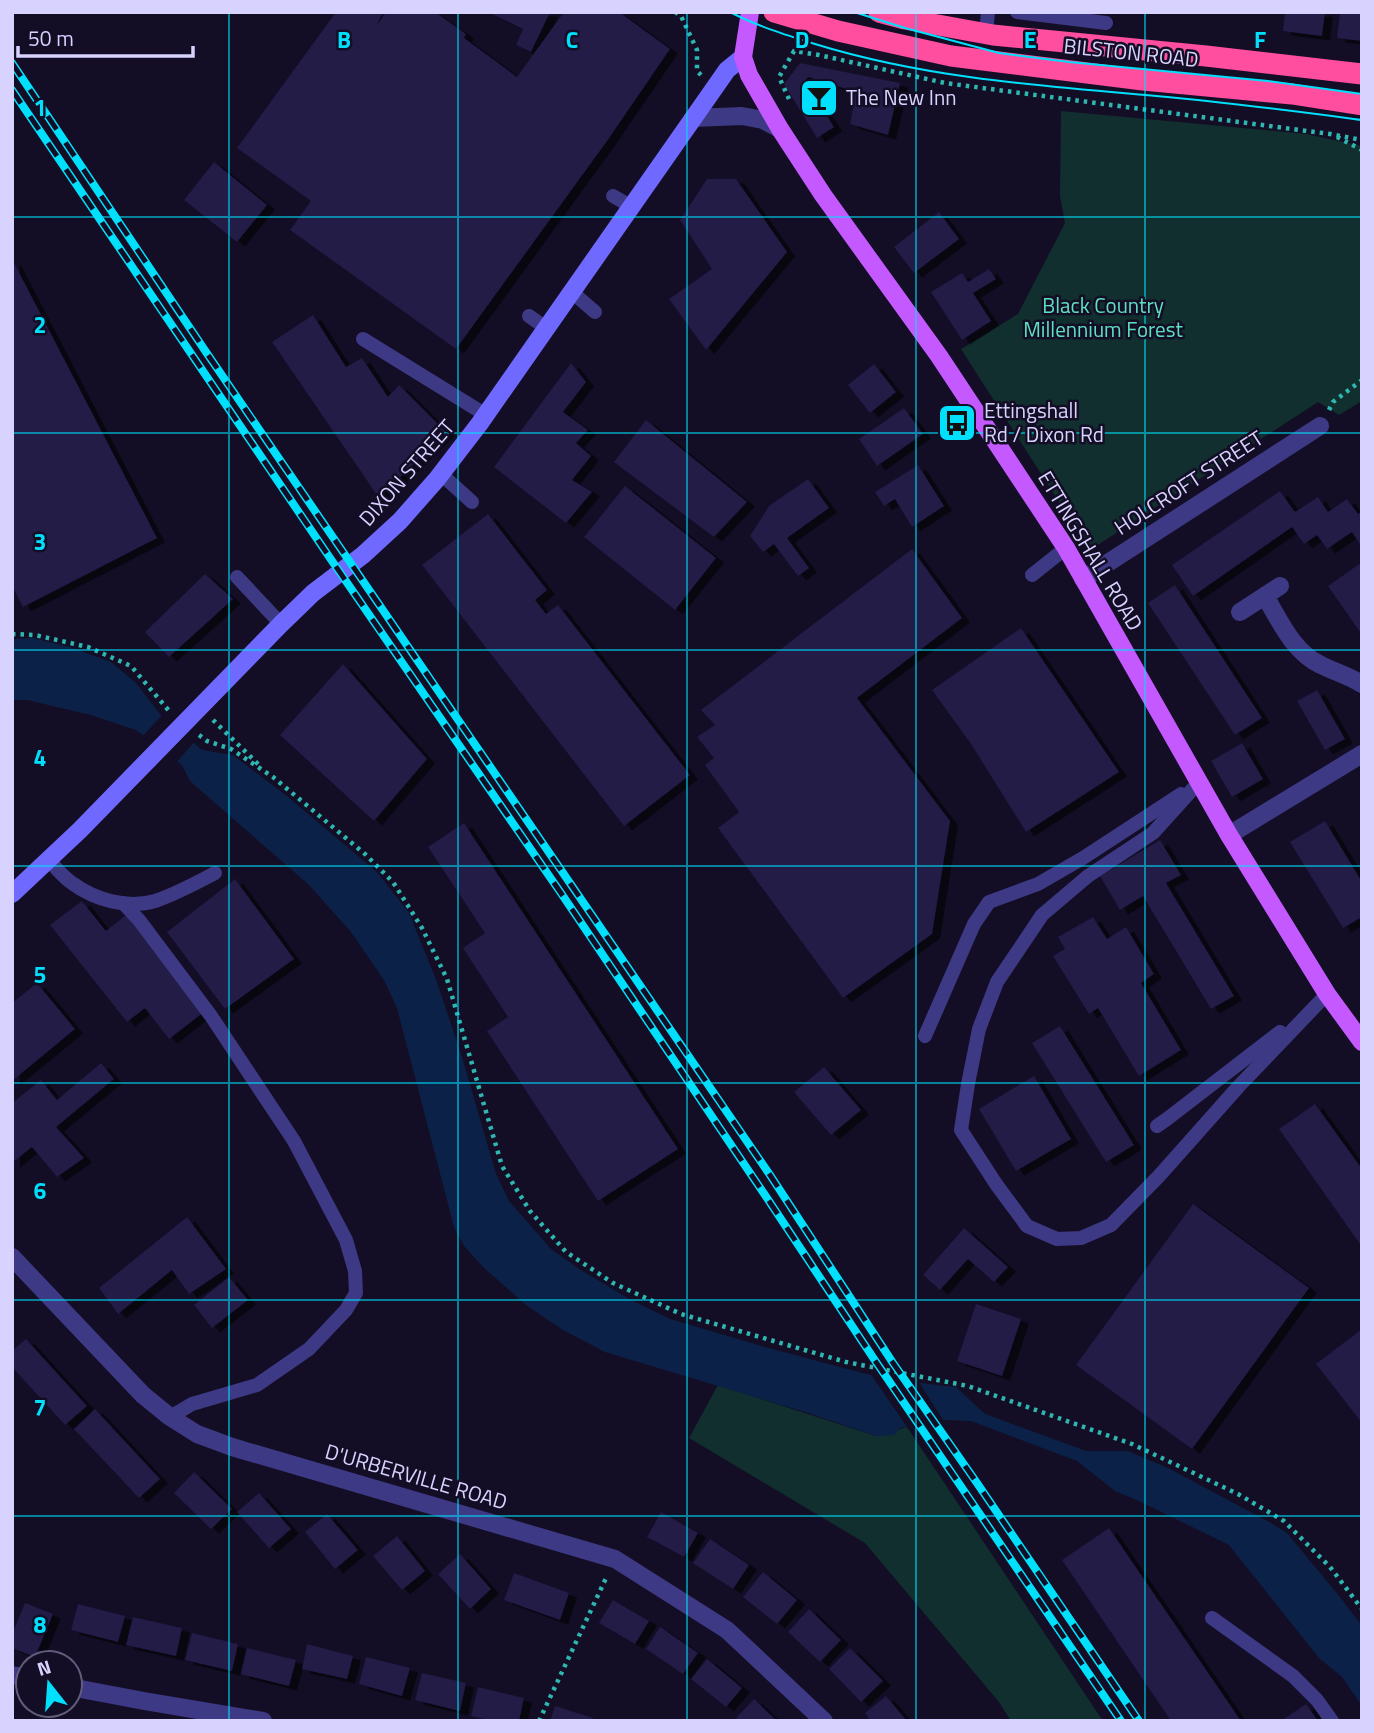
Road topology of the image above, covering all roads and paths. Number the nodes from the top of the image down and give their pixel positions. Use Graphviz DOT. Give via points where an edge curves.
graph roads {
  1 [pos="750,12"];
  2 [pos="774,12"];
  3 [pos="879,12"];
  4 [pos="1017,12"];
  5 [pos="1106,17"];
  6 [pos="987,23"];
  7 [pos="1103,46"];
  8 [pos="743,57"];
  9 [pos="1362,74"];
  10 [pos="1362,105"];
  11 [pos="792,106"];
  12 [pos="693,118"];
  13 [pos="780,130"];
  14 [pos="1330,134"];
  15 [pos="1362,139"];
  16 [pos="1362,150"];
  17 [pos="613,196"];
  18 [pos="632,207"];
  19 [pos="572,292"];
  20 [pos="595,312"];
  21 [pos="529,316"];
  22 [pos="546,328"];
  23 [pos="363,339"];
  24 [pos="1362,380"];
  25 [pos="486,415"];
  26 [pos="1320,426"];
  27 [pos="441,474"];
  28 [pos="472,502"];
  29 [pos="1066,548"];
  30 [pos="1032,575"];
  31 [pos="237,577"];
  32 [pos="1083,579"];
  33 [pos="1280,586"];
  34 [pos="1265,596"];
  35 [pos="1240,612"];
  36 [pos="281,624"];
  37 [pos="12,634"];
  38 [pos="1362,684"];
  39 [pos="188,722"];
  40 [pos="1362,754"];
  41 [pos="266,772"];
  42 [pos="1199,782"];
  43 [pos="1229,835"];
  44 [pos="49,860"];
  45 [pos="215,873"];
  46 [pos="12,894"];
  47 [pos="122,903"];
  48 [pos="1327,994"];
  49 [pos="925,1036"];
  50 [pos="1362,1042"];
  51 [pos="1157,1126"];
  52 [pos="12,1257"];
  53 [pos="170,1417"];
  54 [pos="615,1559"];
  55 [pos="1362,1609"];
  56 [pos="1212,1618"];
  57 [pos="84,1690"];
  58 [pos="263,1721"];
  59 [pos="540,1721"];
  60 [pos="824,1721"];
  61 [pos="1332,1721"];
  1 -- 8 [label="main road"];
  2 -- 10 [label="highway, BILSTON ROAD" via="951,55"];
  3 -- 6 [label="highway, BILSTON ROAD" via="905,19"];
  4 -- 5 [label="lane"];
  5 -- 7 [label="lane"];
  6 -- 7 [label="highway, BILSTON ROAD"];
  7 -- 9 [label="highway, BILSTON ROAD"];
  8 -- 12 [label="street, DIXON STREET" via="727,70"];
  8 -- 13 [label="main road, ETTINGSHALL ROAD" via="748,75"];
  11 -- 14 [label="path" via="779,77 794,51 945,83"];
  12 -- 13 [label="street" via="742,116 763,120"];
  12 -- 18 [label="street, DIXON STREET"];
  13 -- 29 [label="main road, ETTINGSHALL ROAD" via="939,356"];
  14 -- 15 [label="path"];
  14 -- 16 [label="path"];
  17 -- 18 [label="lane"];
  18 -- 19 [label="street, DIXON STREET"];
  19 -- 20 [label="lane"];
  19 -- 22 [label="street, DIXON STREET"];
  21 -- 22 [label="lane"];
  22 -- 25 [label="street, DIXON STREET"];
  23 -- 25 [label="lane"];
  24 -- 26 [label="path" via="1333,402"];
  25 -- 27 [label="street, DIXON STREET"];
  26 -- 32 [label="street, HOLCROFT STREET"];
  27 -- 28 [label="lane"];
  27 -- 36 [label="street, DIXON STREET" via="400,521"];
  29 -- 30 [label="lane"];
  29 -- 32 [label="main road, ETTINGSHALL ROAD"];
  31 -- 36 [label="lane"];
  32 -- 42 [label="main road, ETTINGSHALL ROAD"];
  33 -- 34 [label="street"];
  34 -- 35 [label="street"];
  34 -- 38 [label="street" via="1304,654"];
  36 -- 39 [label="street, DIXON STREET"];
  37 -- 39 [label="path" via="88,647 131,666 167,710"];
  39 -- 41 [label="path" via="207,741 231,749"];
  39 -- 41 [label="path" via="212,719"];
  39 -- 44 [label="street, DIXON STREET"];
  40 -- 43 [label="street"];
  41 -- 55 [label="path" via="365,854 393,883 422,928 447,979 502,1166 530,1211 566,1252 613,1283 681,1314 846,1362 968,1386 1132,1444 1284,1521 1330,1567"];
  42 -- 43 [label="main road, ETTINGSHALL ROAD"];
  42 -- 48 [label="lane" via="1153,833 1088,876 1042,915 997,982 979,1029 961,1130 1027,1226 1056,1239 1082,1238 1111,1225 1160,1177"];
  42 -- 49 [label="lane" via="1038,884 989,902 974,924"];
  43 -- 48 [label="main road, ETTINGSHALL ROAD"];
  44 -- 46 [label="street, DIXON STREET"];
  44 -- 47 [label="lane" via="74,885"];
  45 -- 47 [label="lane" via="155,901"];
  47 -- 53 [label="lane" via="211,1016 294,1141 346,1240 355,1271 356,1293 351,1302 309,1349 257,1385 192,1404"];
  48 -- 50 [label="main road, ETTINGSHALL ROAD"];
  48 -- 51 [label="lane"];
  52 -- 53 [label="street, D'URBERVILLE ROAD" via="143,1395"];
  53 -- 54 [label="street, D'URBERVILLE ROAD" via="197,1434 232,1447"];
  54 -- 59 [label="path"];
  54 -- 60 [label="street, D'URBERVILLE ROAD" via="727,1630"];
  56 -- 61 [label="lane" via="1293,1676"];
  57 -- 58 [label="street"];
}
